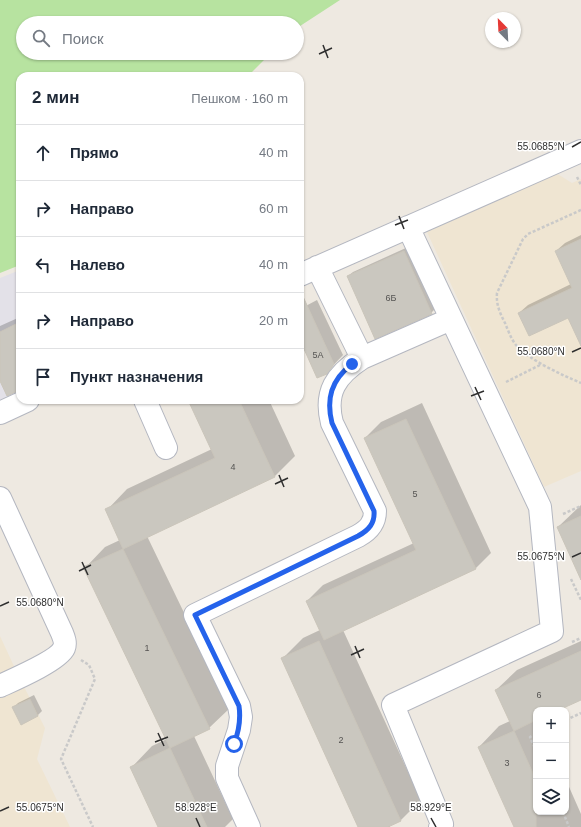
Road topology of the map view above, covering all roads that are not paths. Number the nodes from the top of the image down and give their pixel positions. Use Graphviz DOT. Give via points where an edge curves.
graph roads {
  1 [pos="581,151"];
  2 [pos="408,227"];
  3 [pos="308,271"];
  4 [pos="451,319"];
  5 [pos="362,358"];
  6 [pos="19,404"];
  7 [pos="147,404"];
  8 [pos="0,413"];
  9 [pos="166,448"];
  10 [pos="0,498"];
  11 [pos="0,686"];
  12 [pos="249,827"];
  13 [pos="440,827"];
  1 -- 2 [label="street"];
  2 -- 3 [label="street"];
  2 -- 4 [label="street"];
  3 -- 5 [label="street"];
  4 -- 5 [label="street"];
  4 -- 13 [label="street" via="540,507 552,631 393,705 442,824"];
  5 -- 12 [label="street" via="345,369 338,379 329,399 329,411 332,423 374,511 372,524 367,531 358,536 195,615 239,706 239,730 226,766 227,778"];
  6 -- 8 [label="street"];
  7 -- 9 [label="street"];
  10 -- 11 [label="street" via="65,643 63,650 56,657"];
}
